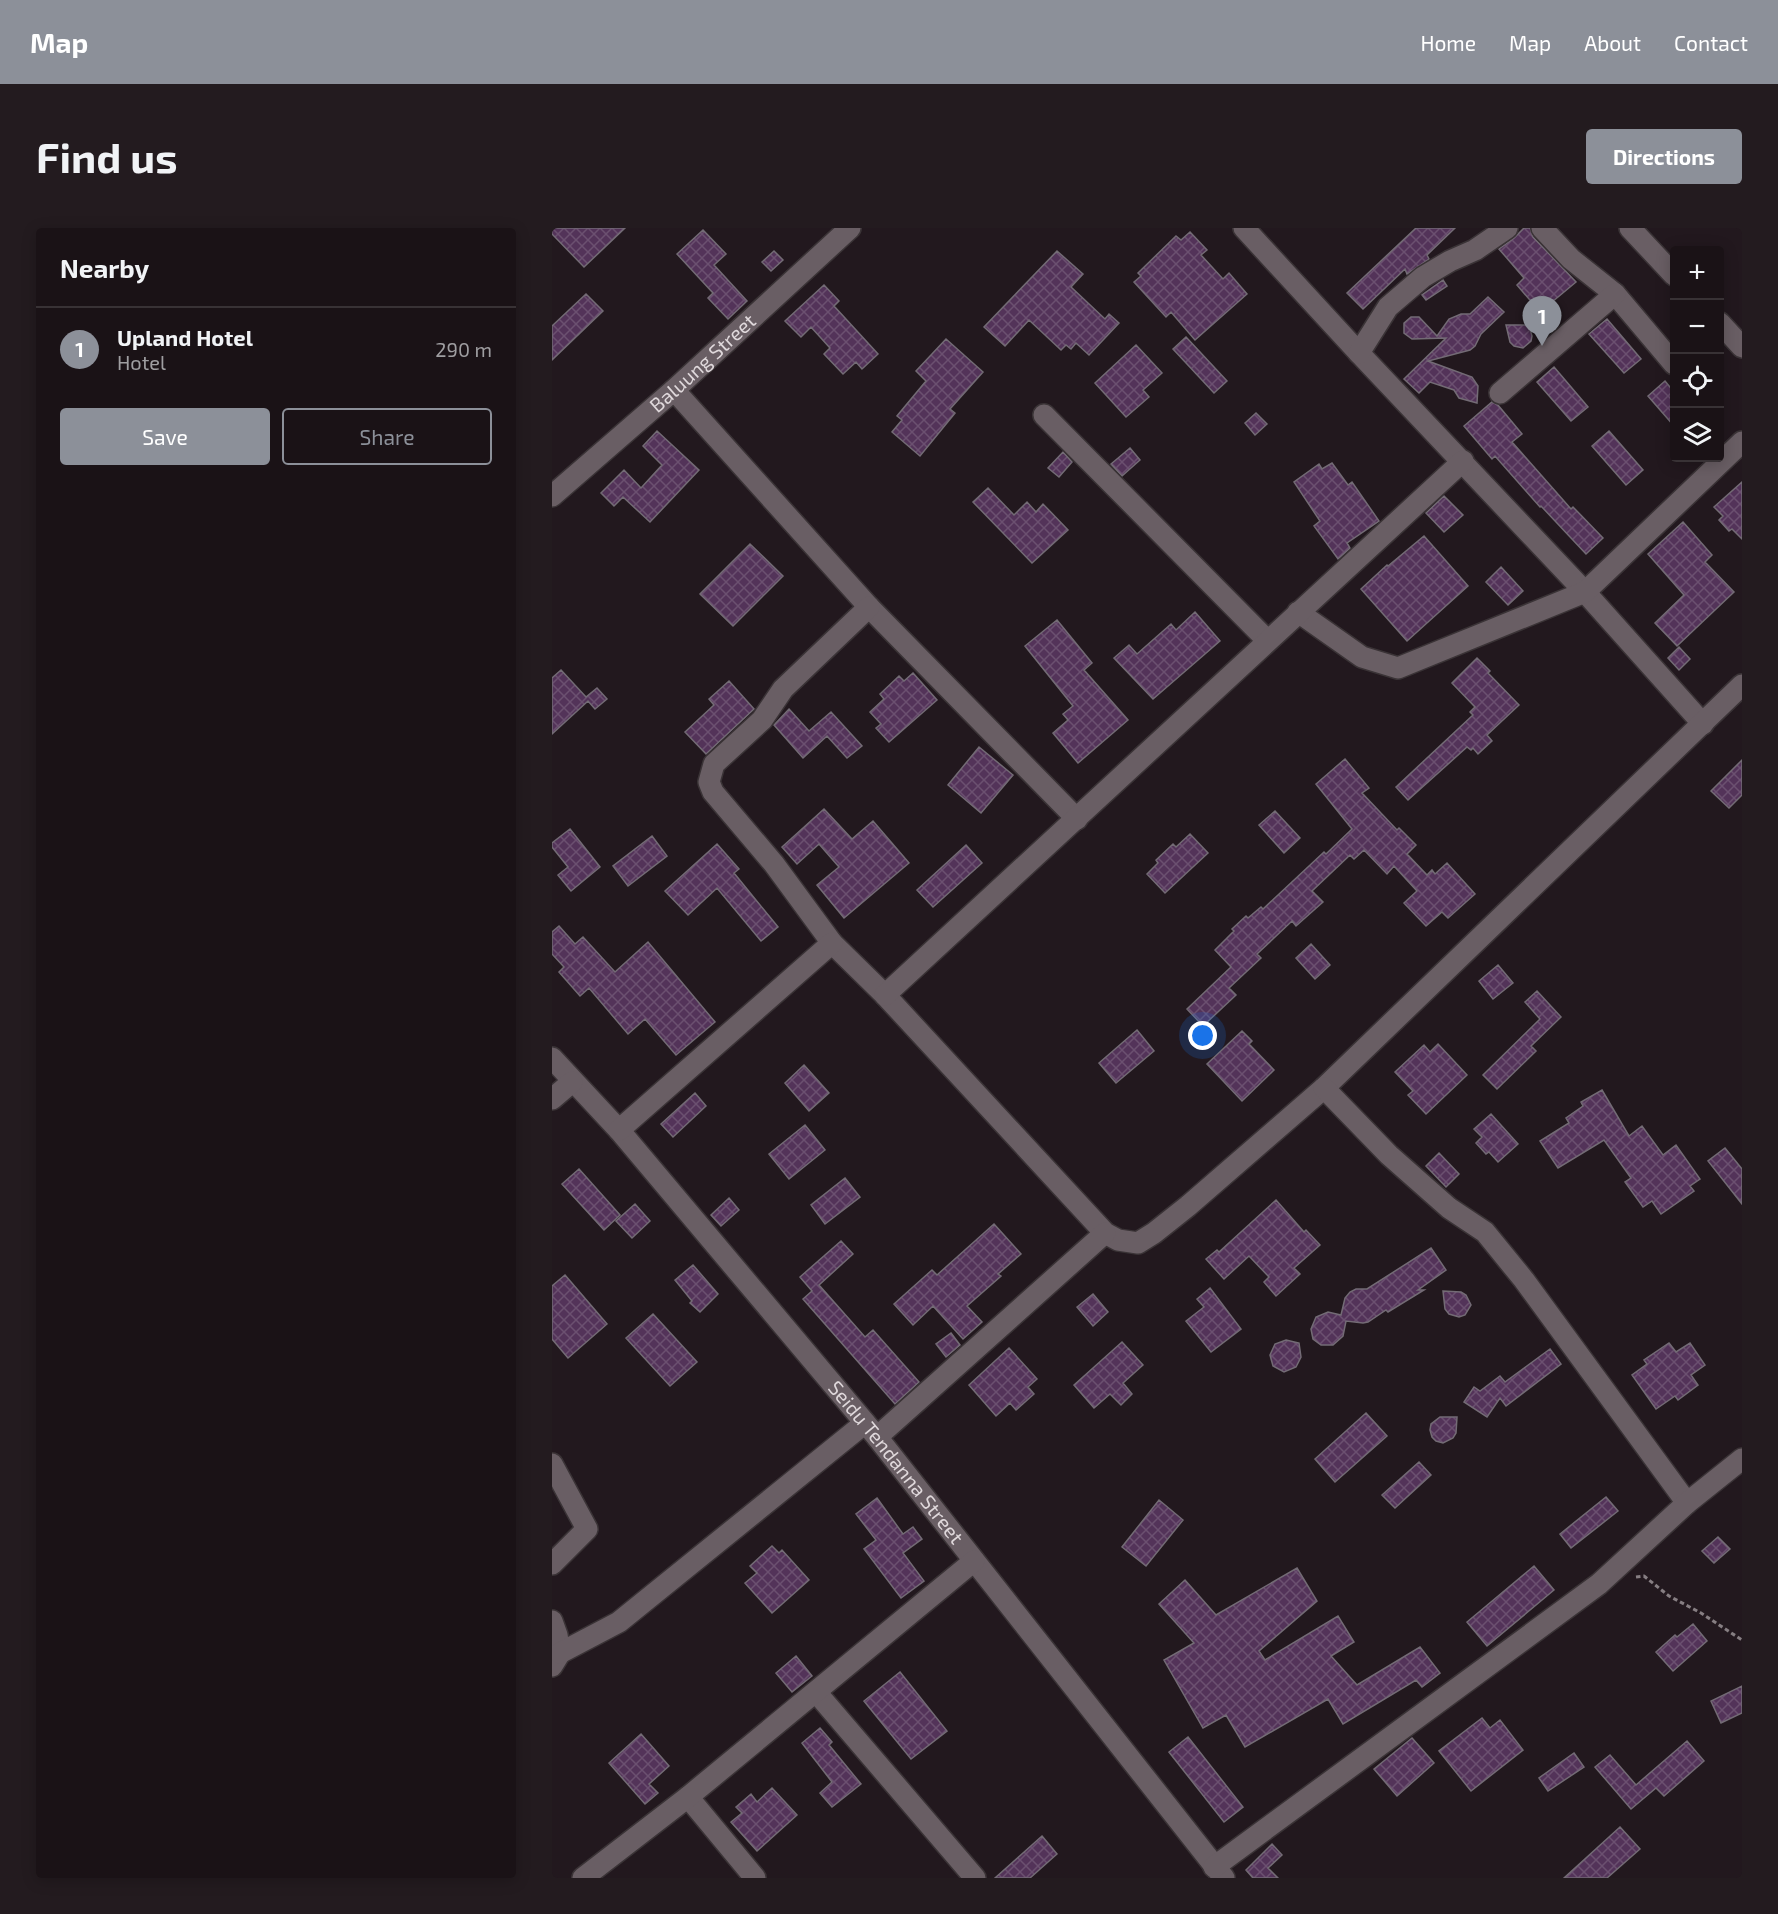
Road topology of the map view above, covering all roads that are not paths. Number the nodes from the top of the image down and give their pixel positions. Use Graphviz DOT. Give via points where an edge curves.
graph roads {
  1 [pos="850,228"];
  2 [pos="1244,228"];
  3 [pos="1507,228"];
  4 [pos="1542,228"];
  5 [pos="1630,228"];
  6 [pos="1670,271"];
  7 [pos="1615,294"];
  8 [pos="1724,328"];
  9 [pos="1742,347"];
  10 [pos="1359,353"];
  11 [pos="1670,359"];
  12 [pos="674,390"];
  13 [pos="1500,393"];
  14 [pos="1044,415"];
  15 [pos="1742,442"];
  16 [pos="1463,461"];
  17 [pos="552,496"];
  18 [pos="1585,592"];
  19 [pos="869,607"];
  20 [pos="1298,612"];
  21 [pos="1267,640"];
  22 [pos="1742,685"];
  23 [pos="1703,724"];
  24 [pos="1077,819"];
  25 [pos="832,943"];
  26 [pos="885,995"];
  27 [pos="552,1058"];
  28 [pos="572,1082"];
  29 [pos="1324,1088"];
  30 [pos="552,1099"];
  31 [pos="619,1130"];
  32 [pos="1105,1233"];
  33 [pos="871,1430"];
  34 [pos="1742,1459"];
  35 [pos="552,1464"];
  36 [pos="1687,1503"];
  37 [pos="974,1562"];
  38 [pos="552,1564"];
  39 [pos="552,1622"];
  40 [pos="556,1659"];
  41 [pos="816,1692"];
  42 [pos="687,1797"];
  43 [pos="1219,1872"];
  44 [pos="583,1878"];
  45 [pos="755,1878"];
  46 [pos="975,1878"];
  1 -- 12 [label="street, Baluung Street"];
  2 -- 10 [label="street"];
  3 -- 10 [label="street" via="1424,277 1388,308"];
  4 -- 7 [label="street" via="1571,259"];
  5 -- 6 [label="street"];
  7 -- 11 [label="street"];
  7 -- 13 [label="street"];
  8 -- 9 [label="street"];
  10 -- 16 [label="street"];
  12 -- 17 [label="street, Baluung Street"];
  12 -- 19 [label="street"];
  14 -- 21 [label="street"];
  15 -- 18 [label="street"];
  16 -- 18 [label="street"];
  16 -- 20 [label="street"];
  18 -- 20 [label="street" via="1398,668 1362,657"];
  18 -- 23 [label="street"];
  19 -- 24 [label="street"];
  19 -- 25 [label="street" via="783,689 762,720 714,764 709,782 712,792 774,864"];
  20 -- 21 [label="street"];
  21 -- 24 [label="street"];
  22 -- 23 [label="street"];
  23 -- 29 [label="street"];
  24 -- 26 [label="street"];
  25 -- 26 [label="street"];
  25 -- 31 [label="street"];
  26 -- 32 [label="street"];
  27 -- 28 [label="street, Seidu Tendanna Street"];
  28 -- 30 [label="street"];
  28 -- 31 [label="street, Seidu Tendanna Street"];
  29 -- 32 [label="street" via="1154,1233 1138,1243"];
  29 -- 36 [label="street" via="1389,1155 1449,1208 1485,1232"];
  31 -- 33 [label="street, Seidu Tendanna Street"];
  32 -- 33 [label="street"];
  33 -- 37 [label="street, Seidu Tendanna Street"];
  33 -- 40 [label="street" via="619,1622"];
  34 -- 36 [label="street"];
  35 -- 38 [label="street" via="587,1529"];
  36 -- 43 [label="street" via="1599,1584"];
  37 -- 41 [label="street"];
  37 -- 43 [label="street, Seidu Tendanna Street"];
  39 -- 40 [label="street" via="557,1635"];
  41 -- 42 [label="street"];
  41 -- 46 [label="street"];
  42 -- 44 [label="street"];
  42 -- 45 [label="street"];
}
